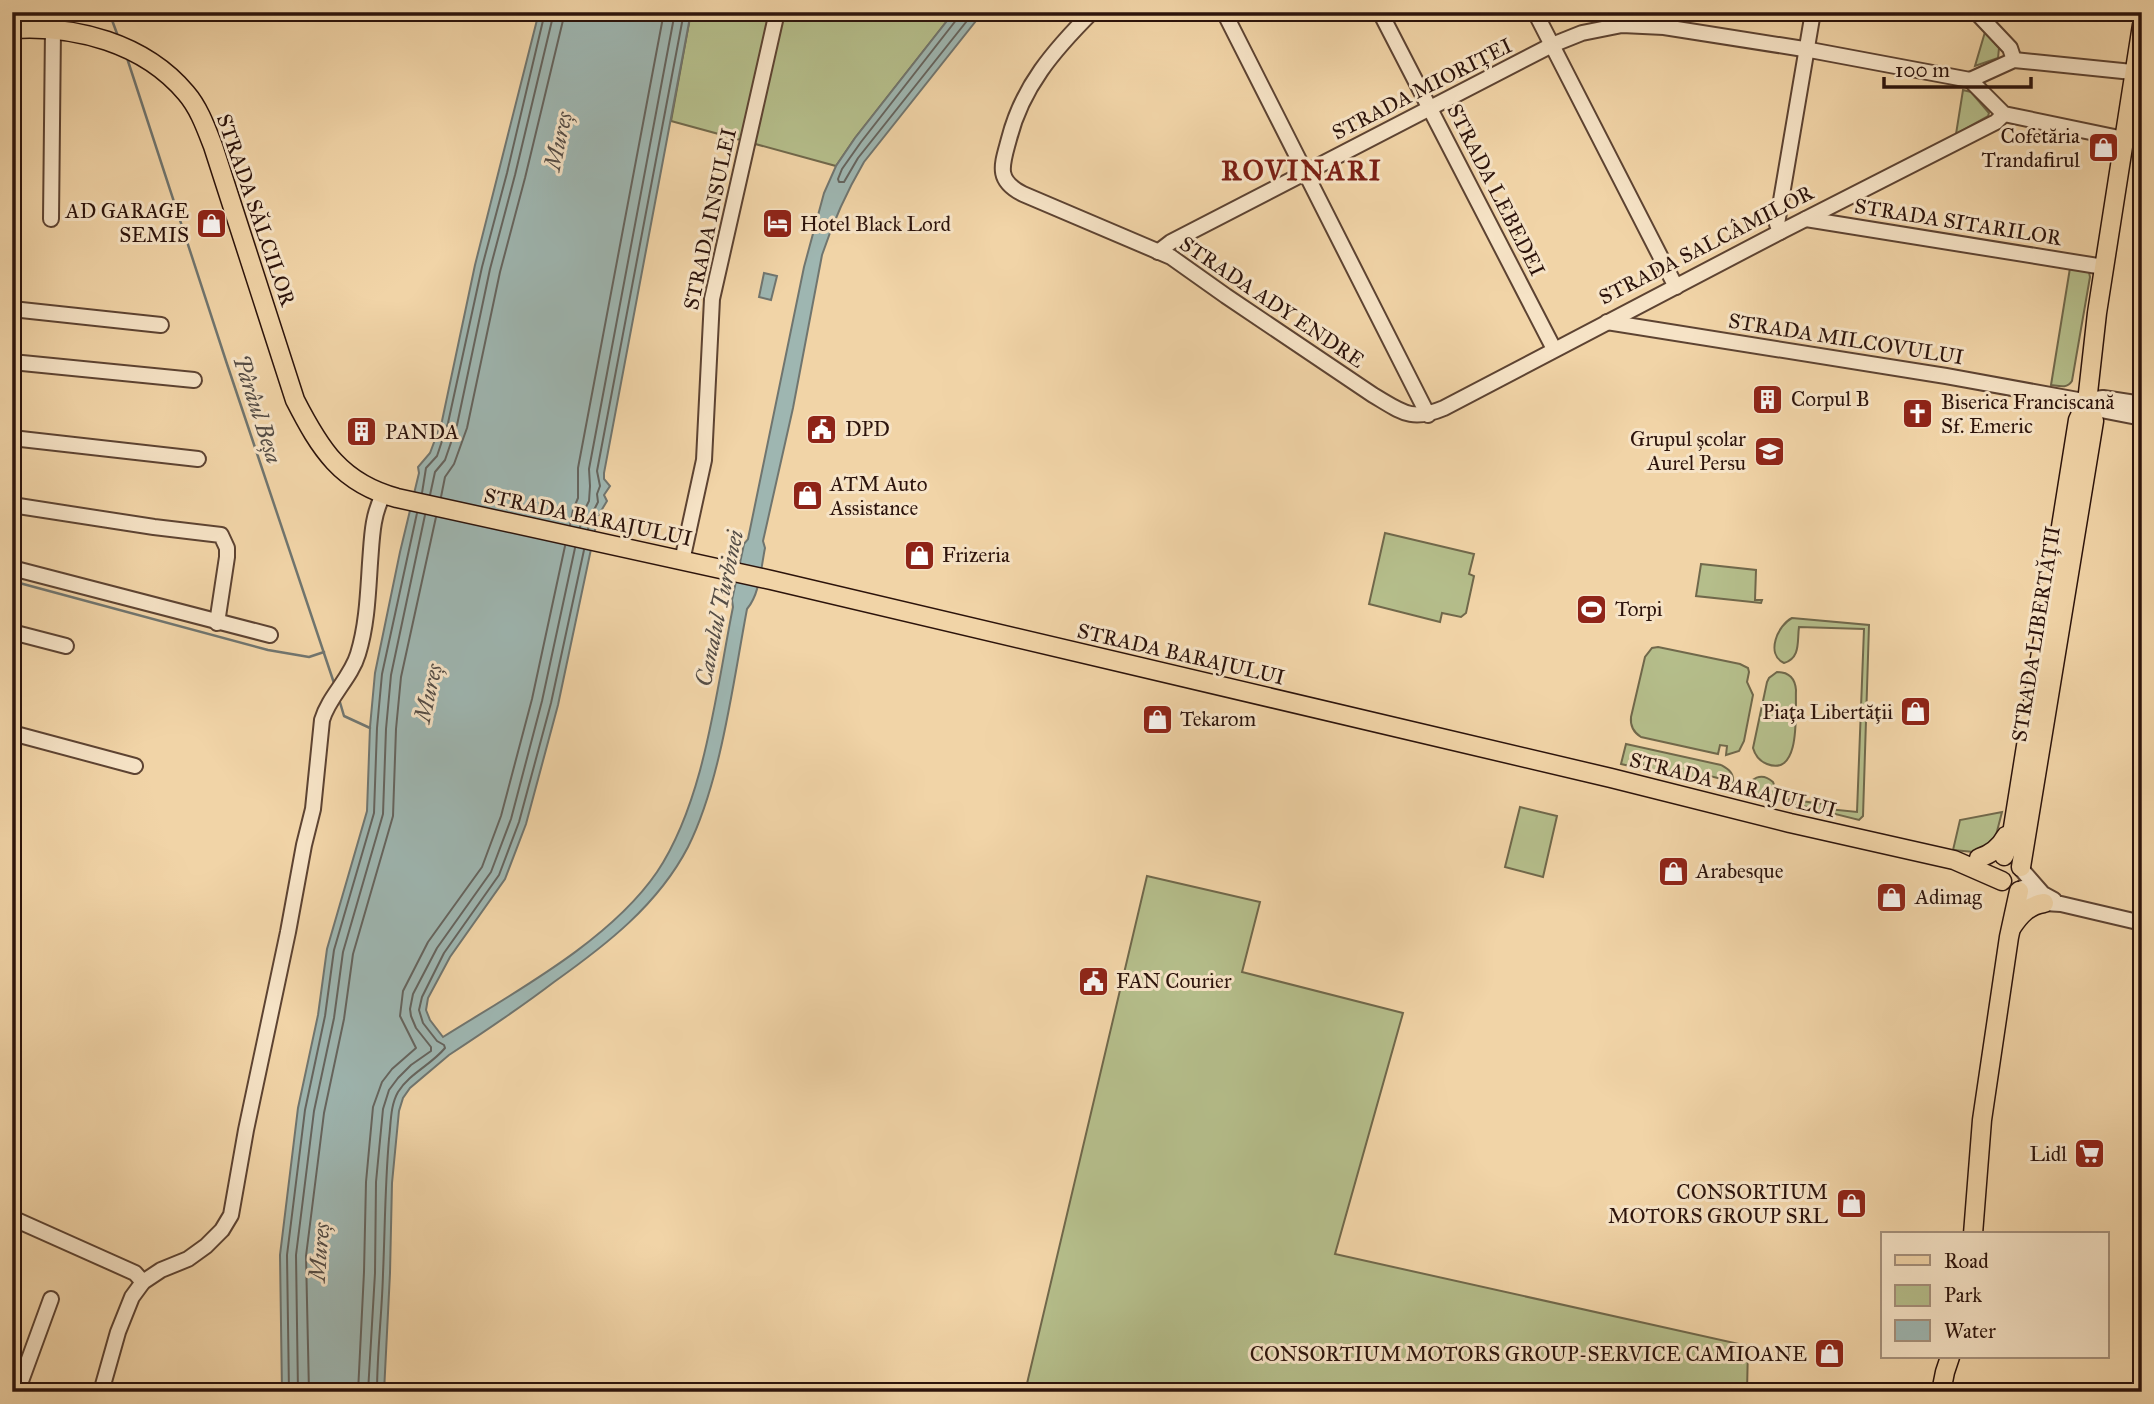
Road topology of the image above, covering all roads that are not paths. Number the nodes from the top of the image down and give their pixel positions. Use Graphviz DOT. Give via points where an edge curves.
graph roads {
  1 [pos="777,12"];
  2 [pos="1092,12"];
  3 [pos="1224,12"];
  4 [pos="1380,12"];
  5 [pos="1535,12"];
  6 [pos="1813,12"];
  7 [pos="1976,12"];
  8 [pos="1665,20"];
  9 [pos="2142,25"];
  10 [pos="12,29"];
  11 [pos="53,29"];
  12 [pos="1552,45"];
  13 [pos="1807,49"];
  14 [pos="2014,60"];
  15 [pos="2138,73"];
  16 [pos="1970,80"];
  17 [pos="1430,108"];
  18 [pos="2135,110"];
  19 [pos="2004,114"];
  20 [pos="2124,139"];
  21 [pos="1307,172"];
  22 [pos="51,219"];
  23 [pos="1806,219"];
  24 [pos="1780,232"];
  25 [pos="1158,251"];
  26 [pos="2104,267"];
  27 [pos="1676,287"];
  28 [pos="12,309"];
  29 [pos="1607,322"];
  30 [pos="161,325"];
  31 [pos="1554,349"];
  32 [pos="12,362"];
  33 [pos="194,380"];
  34 [pos="2088,403"];
  35 [pos="2142,404"];
  36 [pos="1428,415"];
  37 [pos="2142,418"];
  38 [pos="12,438"];
  39 [pos="198,459"];
  40 [pos="390,497"];
  41 [pos="12,505"];
  42 [pos="682,561"];
  43 [pos="12,568"];
  44 [pos="217,622"];
  45 [pos="12,632"];
  46 [pos="270,635"];
  47 [pos="66,646"];
  48 [pos="12,733"];
  49 [pos="135,766"];
  50 [pos="2016,809"];
  51 [pos="2002,857"];
  52 [pos="1979,858"];
  53 [pos="1954,860"];
  54 [pos="2015,881"];
  55 [pos="2053,903"];
  56 [pos="2142,923"];
  57 [pos="2010,934"];
  58 [pos="12,1218"];
  59 [pos="1973,1232"];
  60 [pos="143,1282"];
  61 [pos="51,1299"];
  62 [pos="1949,1362"];
  63 [pos="17,1392"];
  64 [pos="101,1392"];
  65 [pos="1941,1392"];
  1 -- 42 [label="street, STRADA INSULEI" via="712,299 704,460"];
  2 -- 25 [label="street, STRADA ADY ENDRE" via="1057,50 1022,100 1003,160 1003,175 1023,194"];
  3 -- 21 [label="street"];
  4 -- 17 [label="street, STRADA LEBEDEI"];
  5 -- 12 [label="street"];
  6 -- 13 [label="street"];
  7 -- 14 [label="street" via="2010,48"];
  8 -- 12 [label="street, STRADA MIORIȚEI" via="1582,33"];
  8 -- 13 [label="street, STRADA MIORIȚEI"];
  9 -- 15 [label="main road, STRADA LIBERTĂȚII"];
  10 -- 11 [label="main road, STRADA SĂLCILOR"];
  11 -- 22 [label="street"];
  11 -- 40 [label="main road, STRADA SĂLCILOR" via="96,36 128,49 155,65 187,94 213,146 295,400 310,430 340,469"];
  12 -- 17 [label="street, STRADA MIORIȚEI"];
  12 -- 27 [label="street"];
  13 -- 16 [label="street, STRADA MIORIȚEI"];
  13 -- 24 [label="street" via="1777,224"];
  14 -- 15 [label="street"];
  14 -- 16 [label="street"];
  15 -- 18 [label="main road, STRADA LIBERTĂȚII"];
  16 -- 19 [label="street"];
  17 -- 21 [label="street, STRADA MIORIȚEI"];
  17 -- 31 [label="street, STRADA LEBEDEI"];
  18 -- 20 [label="main road, STRADA LIBERTĂȚII"];
  19 -- 20 [label="street"];
  19 -- 23 [label="street, STRADA SALCÂMILOR"];
  20 -- 26 [label="main road, STRADA LIBERTĂȚII"];
  21 -- 25 [label="street, STRADA MIORIȚEI"];
  21 -- 36 [label="street"];
  23 -- 24 [label="street, STRADA SALCÂMILOR"];
  23 -- 26 [label="street, STRADA SITARILOR"];
  24 -- 27 [label="street, STRADA SALCÂMILOR"];
  25 -- 36 [label="street, STRADA ADY ENDRE" via="1397,410"];
  26 -- 34 [label="main road, STRADA LIBERTĂȚII"];
  27 -- 29 [label="street, STRADA SALCÂMILOR"];
  28 -- 30 [label="street"];
  29 -- 31 [label="street, STRADA SALCÂMILOR"];
  29 -- 34 [label="street, STRADA MILCOVULUI"];
  31 -- 36 [label="street, STRADA SALCÂMILOR"];
  32 -- 33 [label="street"];
  34 -- 35 [label="street" via="2103,398"];
  34 -- 37 [label="street"];
  34 -- 50 [label="main road, STRADA LIBERTĂȚII" via="2078,420"];
  34 -- 54 [label="main road, STRADA LIBERTĂȚII" via="2094,421"];
  38 -- 39 [label="street"];
  40 -- 42 [label="main road, STRADA BARAJULUI"];
  40 -- 60 [label="street" via="377,506 373,522 357,657 322,720 313,809 231,1215 206,1246"];
  41 -- 44 [label="street" via="221,535 227,557"];
  42 -- 53 [label="main road, STRADA BARAJULUI"];
  43 -- 44 [label="street"];
  44 -- 46 [label="street"];
  45 -- 47 [label="street"];
  48 -- 49 [label="street"];
  50 -- 51 [label="main road, STRADA LIBERTĂȚII" via="2011,840"];
  50 -- 52 [label="main road" via="2000,846"];
  51 -- 52 [label="main road, STRADA BARAJULUI"];
  51 -- 54 [label="main road" via="2014,858"];
  52 -- 53 [label="main road, STRADA BARAJULUI"];
  53 -- 54 [label="main road, STRADA BARAJULUI"];
  54 -- 55 [label="street" via="2029,896"];
  54 -- 57 [label="main road, STRADA LIBERTĂȚII"];
  55 -- 56 [label="street"];
  55 -- 57 [label="main road" via="2032,906"];
  57 -- 59 [label="main road, STRADA LIBERTĂȚII" via="1982,1120"];
  58 -- 60 [label="street" via="135,1273"];
  60 -- 64 [label="street" via="118,1332"];
  61 -- 63 [label="street"];
  62 -- 65 [label="main road"];
}
